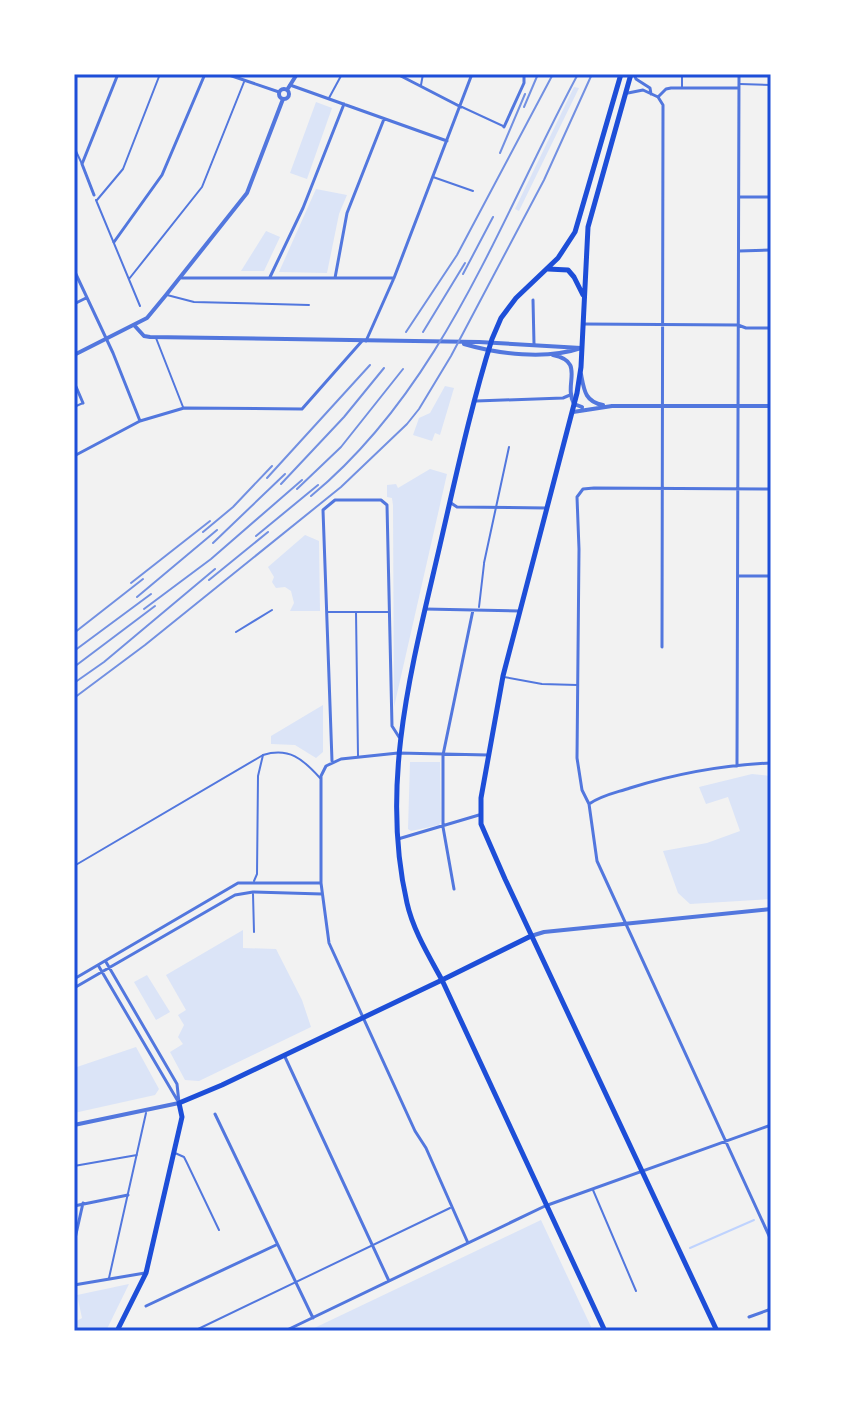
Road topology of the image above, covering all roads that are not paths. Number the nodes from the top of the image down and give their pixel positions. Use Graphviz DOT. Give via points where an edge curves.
graph roads {
  1 [pos="118,74"];
  2 [pos="160,74"];
  3 [pos="205,74"];
  4 [pos="226,74"];
  5 [pos="297,74"];
  6 [pos="342,74"];
  7 [pos="397,74"];
  8 [pos="423,74"];
  9 [pos="472,74"];
  10 [pos="524,74"];
  11 [pos="621,74"];
  12 [pos="632,74"];
  13 [pos="682,74"];
  14 [pos="739,74"];
  15 [pos="249,80"];
  16 [pos="771,85"];
  17 [pos="421,86"];
  18 [pos="739,86"];
  19 [pos="289,88"];
  20 [pos="682,88"];
  21 [pos="279,92"];
  22 [pos="627,93"];
  23 [pos="651,94"];
  24 [pos="658,97"];
  25 [pos="283,99"];
  26 [pos="328,99"];
  27 [pos="344,104"];
  28 [pos="461,107"];
  29 [pos="384,119"];
  30 [pos="504,127"];
  31 [pos="447,141"];
  32 [pos="74,147"];
  33 [pos="82,164"];
  34 [pos="433,177"];
  35 [pos="473,191"];
  36 [pos="96,197"];
  37 [pos="738,197"];
  38 [pos="771,197"];
  39 [pos="114,242"];
  40 [pos="771,250"];
  41 [pos="738,251"];
  42 [pos="74,270"];
  43 [pos="547,270"];
  44 [pos="180,278"];
  45 [pos="270,278"];
  46 [pos="335,278"];
  47 [pos="394,278"];
  48 [pos="129,279"];
  49 [pos="166,295"];
  50 [pos="583,296"];
  51 [pos="86,298"];
  52 [pos="533,300"];
  53 [pos="74,304"];
  54 [pos="309,305"];
  55 [pos="140,306"];
  56 [pos="581,324"];
  57 [pos="134,325"];
  58 [pos="662,325"];
  59 [pos="738,325"];
  60 [pos="771,328"];
  61 [pos="156,337"];
  62 [pos="106,339"];
  63 [pos="365,341"];
  64 [pos="490,346"];
  65 [pos="534,346"];
  66 [pos="581,348"];
  67 [pos="547,353"];
  68 [pos="74,355"];
  69 [pos="581,367"];
  70 [pos="74,382"];
  71 [pos="570,395"];
  72 [pos="476,401"];
  73 [pos="83,403"];
  74 [pos="574,404"];
  75 [pos="662,405"];
  76 [pos="612,406"];
  77 [pos="739,406"];
  78 [pos="771,406"];
  79 [pos="74,407"];
  80 [pos="184,408"];
  81 [pos="590,408"];
  82 [pos="571,413"];
  83 [pos="140,421"];
  84 [pos="509,447"];
  85 [pos="74,456"];
  86 [pos="663,488"];
  87 [pos="738,489"];
  88 [pos="771,489"];
  89 [pos="451,501"];
  90 [pos="496,508"];
  91 [pos="546,508"];
  92 [pos="738,576"];
  93 [pos="771,576"];
  94 [pos="479,607"];
  95 [pos="425,609"];
  96 [pos="272,610"];
  97 [pos="473,610"];
  98 [pos="520,611"];
  99 [pos="327,612"];
  100 [pos="356,612"];
  101 [pos="389,612"];
  102 [pos="236,632"];
  103 [pos="662,647"];
  104 [pos="503,676"];
  105 [pos="578,685"];
  106 [pos="399,737"];
  107 [pos="398,753"];
  108 [pos="263,755"];
  109 [pos="443,755"];
  110 [pos="488,755"];
  111 [pos="358,758"];
  112 [pos="332,762"];
  113 [pos="771,763"];
  114 [pos="737,766"];
  115 [pos="321,778"];
  116 [pos="589,804"];
  117 [pos="479,815"];
  118 [pos="443,827"];
  119 [pos="397,839"];
  120 [pos="74,866"];
  121 [pos="254,881"];
  122 [pos="321,883"];
  123 [pos="454,889"];
  124 [pos="253,894"];
  125 [pos="322,894"];
  126 [pos="771,909"];
  127 [pos="626,924"];
  128 [pos="254,932"];
  129 [pos="531,936"];
  130 [pos="106,960"];
  131 [pos="98,965"];
  132 [pos="110,968"];
  133 [pos="103,972"];
  134 [pos="74,979"];
  135 [pos="442,980"];
  136 [pos="74,988"];
  137 [pos="362,1017"];
  138 [pos="144,1026"];
  139 [pos="137,1030"];
  140 [pos="285,1057"];
  141 [pos="179,1103"];
  142 [pos="146,1110"];
  143 [pos="215,1114"];
  144 [pos="74,1125"];
  145 [pos="771,1125"];
  146 [pos="725,1141"];
  147 [pos="174,1153"];
  148 [pos="138,1154"];
  149 [pos="74,1166"];
  150 [pos="642,1171"];
  151 [pos="592,1189"];
  152 [pos="128,1195"];
  153 [pos="83,1203"];
  154 [pos="74,1206"];
  155 [pos="545,1206"];
  156 [pos="451,1207"];
  157 [pos="219,1230"];
  158 [pos="771,1240"];
  159 [pos="74,1243"];
  160 [pos="468,1243"];
  161 [pos="278,1244"];
  162 [pos="373,1246"];
  163 [pos="146,1273"];
  164 [pos="108,1279"];
  165 [pos="389,1281"];
  166 [pos="296,1282"];
  167 [pos="74,1285"];
  168 [pos="636,1291"];
  169 [pos="146,1306"];
  170 [pos="771,1309"];
  171 [pos="749,1317"];
  172 [pos="313,1318"];
  173 [pos="117,1331"];
  174 [pos="194,1331"];
  175 [pos="285,1331"];
  176 [pos="605,1331"];
  177 [pos="717,1331"];
  1 -- 33 [label="street"];
  2 -- 36 [label="street" via="123,169"];
  3 -- 39 [label="street" via="162,175"];
  4 -- 15 [label="street"];
  5 -- 19 [label="street"];
  6 -- 26 [label="street"];
  7 -- 17 [label="street"];
  8 -- 17 [label="street"];
  9 -- 28 [label="street"];
  10 -- 30 [label="street"];
  11 -- 43 [label="main road" via="577,226"];
  12 -- 22 [label="main road"];
  12 -- 23 [label="street"];
  13 -- 20 [label="street"];
  14 -- 18 [label="street"];
  15 -- 21 [label="street"];
  15 -- 48 [label="street" via="202,187"];
  16 -- 18 [label="street"];
  17 -- 28 [label="street"];
  18 -- 20 [label="street"];
  18 -- 37 [label="street"];
  19 -- 21 [label="street"];
  19 -- 25 [label="street"];
  19 -- 26 [label="street"];
  20 -- 24 [label="street" via="666,89"];
  21 -- 25 [label="street"];
  22 -- 23 [label="street"];
  22 -- 50 [label="main road" via="590,220"];
  23 -- 24 [label="street"];
  24 -- 58 [label="street" via="663,105"];
  25 -- 44 [label="street" via="247,193"];
  26 -- 27 [label="street"];
  27 -- 29 [label="street"];
  27 -- 45 [label="street"];
  28 -- 30 [label="street"];
  28 -- 31 [label="street"];
  29 -- 31 [label="street"];
  29 -- 46 [label="street" via="347,213"];
  31 -- 34 [label="street"];
  32 -- 33 [label="street"];
  33 -- 36 [label="street"];
  34 -- 35 [label="street"];
  34 -- 47 [label="street"];
  36 -- 39 [label="street"];
  37 -- 38 [label="street"];
  37 -- 41 [label="street"];
  39 -- 48 [label="street"];
  40 -- 41 [label="street"];
  41 -- 59 [label="street"];
  42 -- 51 [label="street"];
  43 -- 50 [label="main road" via="568,270"];
  43 -- 64 [label="main road" via="512,303"];
  44 -- 45 [label="street"];
  44 -- 49 [label="street"];
  45 -- 46 [label="street"];
  46 -- 47 [label="street"];
  47 -- 63 [label="street"];
  48 -- 55 [label="street"];
  49 -- 54 [label="street" via="194,302"];
  49 -- 57 [label="street"];
  50 -- 56 [label="main road"];
  51 -- 53 [label="street"];
  51 -- 62 [label="street"];
  52 -- 65 [label="street"];
  56 -- 58 [label="street"];
  56 -- 66 [label="main road"];
  57 -- 61 [label="street" via="144,336"];
  57 -- 62 [label="street"];
  58 -- 59 [label="street"];
  58 -- 75 [label="street"];
  59 -- 60 [label="street"];
  59 -- 77 [label="street"];
  61 -- 63 [label="street"];
  61 -- 80 [label="street"];
  62 -- 68 [label="street"];
  62 -- 83 [label="street"];
  63 -- 64 [label="street"];
  63 -- 80 [label="street" via="302,409"];
  64 -- 65 [label="street"];
  64 -- 67 [label="street"];
  64 -- 72 [label="main road"];
  65 -- 66 [label="street"];
  66 -- 67 [label="street"];
  66 -- 69 [label="main road"];
  67 -- 71 [label="street" via="570,363"];
  69 -- 74 [label="main road"];
  69 -- 76 [label="street" via="587,397"];
  70 -- 73 [label="street"];
  71 -- 72 [label="street"];
  71 -- 74 [label="street"];
  72 -- 89 [label="main road"];
  73 -- 79 [label="street"];
  74 -- 81 [label="street"];
  74 -- 82 [label="main road"];
  75 -- 76 [label="street"];
  75 -- 77 [label="street"];
  75 -- 86 [label="street"];
  76 -- 81 [label="street"];
  77 -- 78 [label="street"];
  77 -- 87 [label="street"];
  80 -- 83 [label="street"];
  81 -- 82 [label="street"];
  82 -- 91 [label="main road"];
  83 -- 85 [label="street"];
  84 -- 90 [label="street"];
  86 -- 87 [label="street"];
  86 -- 103 [label="street"];
  86 -- 105 [label="street" via="583,489 577,497"];
  87 -- 88 [label="street"];
  87 -- 92 [label="street"];
  89 -- 90 [label="street" via="457,507"];
  89 -- 95 [label="main road"];
  90 -- 91 [label="street"];
  90 -- 94 [label="street"];
  91 -- 98 [label="main road"];
  92 -- 93 [label="street"];
  92 -- 114 [label="street"];
  95 -- 97 [label="street"];
  95 -- 106 [label="main road"];
  96 -- 102 [label="street"];
  97 -- 98 [label="street"];
  97 -- 109 [label="street"];
  98 -- 104 [label="main road"];
  99 -- 100 [label="street"];
  99 -- 101 [label="street" via="323,510 335,500 387,505"];
  99 -- 112 [label="street"];
  100 -- 101 [label="street"];
  100 -- 111 [label="street"];
  101 -- 106 [label="street" via="392,726"];
  104 -- 105 [label="street"];
  104 -- 110 [label="main road"];
  105 -- 116 [label="street" via="579,778"];
  106 -- 107 [label="main road"];
  107 -- 109 [label="street"];
  107 -- 111 [label="street"];
  107 -- 119 [label="main road"];
  108 -- 115 [label="street" via="295,755"];
  108 -- 120 [label="street"];
  108 -- 121 [label="street"];
  109 -- 110 [label="street"];
  109 -- 118 [label="street"];
  110 -- 117 [label="main road"];
  111 -- 112 [label="street"];
  112 -- 115 [label="street" via="323,768"];
  113 -- 114 [label="street"];
  114 -- 116 [label="street" via="660,778"];
  115 -- 122 [label="street"];
  116 -- 127 [label="street" via="597,861"];
  117 -- 118 [label="street"];
  117 -- 129 [label="main road"];
  118 -- 119 [label="street"];
  118 -- 123 [label="street"];
  119 -- 135 [label="main road" via="408,909"];
  121 -- 122 [label="street"];
  121 -- 130 [label="street" via="230,887"];
  122 -- 125 [label="street"];
  124 -- 128 [label="street"];
  125 -- 132 [label="street" via="235,895"];
  125 -- 137 [label="street" via="330,947"];
  126 -- 127 [label="street"];
  127 -- 129 [label="street"];
  127 -- 146 [label="street"];
  129 -- 135 [label="main road"];
  129 -- 150 [label="main road"];
  130 -- 131 [label="street"];
  130 -- 132 [label="street"];
  131 -- 133 [label="street"];
  131 -- 134 [label="street"];
  132 -- 133 [label="street"];
  132 -- 138 [label="street"];
  133 -- 136 [label="street"];
  133 -- 139 [label="street"];
  135 -- 137 [label="main road"];
  135 -- 155 [label="main road"];
  137 -- 140 [label="main road"];
  137 -- 156 [label="street"];
  138 -- 139 [label="street"];
  138 -- 141 [label="street" via="179,1087"];
  139 -- 141 [label="street"];
  140 -- 141 [label="main road"];
  140 -- 162 [label="street"];
  141 -- 142 [label="street"];
  141 -- 147 [label="main road" via="182,1117"];
  142 -- 144 [label="street"];
  142 -- 148 [label="street"];
  143 -- 161 [label="street"];
  145 -- 146 [label="street"];
  146 -- 150 [label="street"];
  146 -- 158 [label="street"];
  147 -- 157 [label="street" via="184,1157"];
  147 -- 163 [label="main road"];
  148 -- 149 [label="street"];
  148 -- 152 [label="street"];
  150 -- 151 [label="street"];
  150 -- 177 [label="main road"];
  151 -- 155 [label="street"];
  151 -- 168 [label="street"];
  152 -- 153 [label="street"];
  152 -- 164 [label="street"];
  153 -- 154 [label="street"];
  153 -- 159 [label="street"];
  155 -- 160 [label="street"];
  155 -- 176 [label="main road"];
  156 -- 160 [label="street"];
  156 -- 162 [label="street"];
  160 -- 165 [label="street"];
  161 -- 166 [label="street"];
  161 -- 169 [label="street"];
  162 -- 165 [label="street"];
  162 -- 166 [label="street"];
  163 -- 164 [label="street"];
  163 -- 173 [label="main road"];
  164 -- 167 [label="street"];
  165 -- 172 [label="street"];
  166 -- 172 [label="street"];
  166 -- 174 [label="street"];
  170 -- 171 [label="street"];
  172 -- 175 [label="street"];
}
